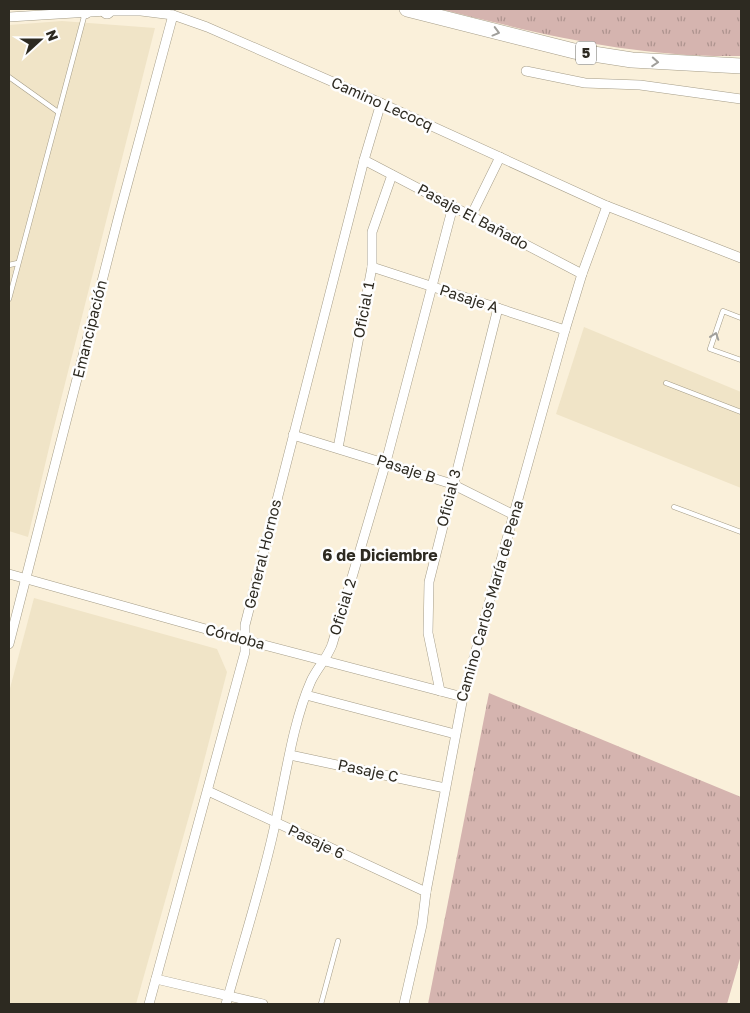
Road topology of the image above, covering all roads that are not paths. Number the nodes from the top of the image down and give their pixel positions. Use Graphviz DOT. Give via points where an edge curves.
graph roads {
  1 [pos="407,9"];
  2 [pos="86,10"];
  3 [pos="106,10"];
  4 [pos="173,15"];
  5 [pos="9,17"];
  6 [pos="737,66"];
  7 [pos="526,71"];
  8 [pos="9,77"];
  9 [pos="741,98"];
  10 [pos="381,103"];
  11 [pos="58,112"];
  12 [pos="500,156"];
  13 [pos="364,160"];
  14 [pos="392,175"];
  15 [pos="453,206"];
  16 [pos="607,206"];
  17 [pos="471,216"];
  18 [pos="741,258"];
  19 [pos="18,263"];
  20 [pos="9,265"];
  21 [pos="372,267"];
  22 [pos="582,274"];
  23 [pos="431,286"];
  24 [pos="9,299"];
  25 [pos="498,308"];
  26 [pos="741,318"];
  27 [pos="565,330"];
  28 [pos="741,360"];
  29 [pos="666,383"];
  30 [pos="741,412"];
  31 [pos="294,435"];
  32 [pos="338,448"];
  33 [pos="386,462"];
  34 [pos="452,484"];
  35 [pos="674,507"];
  36 [pos="514,515"];
  37 [pos="741,532"];
  38 [pos="9,574"];
  39 [pos="26,579"];
  40 [pos="245,640"];
  41 [pos="9,644"];
  42 [pos="326,661"];
  43 [pos="440,691"];
  44 [pos="306,695"];
  45 [pos="463,697"];
  46 [pos="455,734"];
  47 [pos="290,755"];
  48 [pos="445,788"];
  49 [pos="208,791"];
  50 [pos="276,823"];
  51 [pos="426,892"];
  52 [pos="338,941"];
  53 [pos="156,979"];
  54 [pos="227,1000"];
  55 [pos="149,1004"];
  56 [pos="263,1004"];
  57 [pos="321,1004"];
  58 [pos="404,1004"];
  1 -- 6 [label="highway, 5, one-way" via="574,52 632,60"];
  2 -- 3 [label="street, Camino Lecocq"];
  2 -- 5 [label="street, Camino Lecocq"];
  2 -- 11 [label="lane"];
  3 -- 4 [label="street, Camino Lecocq"];
  4 -- 10 [label="street, Camino Lecocq"];
  4 -- 39 [label="street, Emancipación"];
  7 -- 9 [label="street" via="585,83 640,85"];
  8 -- 11 [label="lane"];
  10 -- 12 [label="street, Camino Lecocq"];
  10 -- 13 [label="street, General Hornos"];
  11 -- 19 [label="lane"];
  12 -- 16 [label="street, Camino Lecocq"];
  12 -- 17 [label="street"];
  13 -- 14 [label="street, Pasaje El Bañado"];
  13 -- 31 [label="street, General Hornos"];
  14 -- 15 [label="street, Pasaje El Bañado"];
  14 -- 21 [label="street, Oficial 1" via="372,232"];
  15 -- 17 [label="street, Pasaje El Bañado"];
  15 -- 23 [label="street, Oficial 2"];
  16 -- 18 [label="street, Camino Lecocq"];
  16 -- 22 [label="street, Camino Carlos María de Pena"];
  17 -- 22 [label="street, Pasaje El Bañado"];
  19 -- 20 [label="lane"];
  19 -- 24 [label="lane"];
  21 -- 23 [label="street, Pasaje A"];
  21 -- 32 [label="street, Oficial 1"];
  22 -- 27 [label="street, Camino Carlos María de Pena"];
  23 -- 25 [label="street, Pasaje A"];
  23 -- 33 [label="street, Oficial 2"];
  25 -- 27 [label="street, Pasaje A"];
  25 -- 34 [label="street, Oficial 3"];
  28 -- 26 [label="lane, one-way" via="710,349 723,311"];
  27 -- 36 [label="street, Camino Carlos María de Pena"];
  29 -- 30 [label="lane"];
  31 -- 32 [label="street, Pasaje B"];
  31 -- 40 [label="street, General Hornos" via="244,625"];
  32 -- 33 [label="street, Pasaje B"];
  33 -- 34 [label="street, Pasaje B"];
  33 -- 42 [label="street, Oficial 2"];
  34 -- 36 [label="street, Pasaje B"];
  34 -- 43 [label="street, Oficial 3" via="428,594 429,640"];
  35 -- 37 [label="lane"];
  36 -- 45 [label="street, Camino Carlos María de Pena"];
  38 -- 39 [label="street, Córdoba"];
  39 -- 40 [label="street, Córdoba"];
  39 -- 41 [label="street, Emancipación"];
  40 -- 42 [label="street, Córdoba"];
  40 -- 49 [label="street, General Hornos" via="245,652"];
  42 -- 43 [label="street, Córdoba"];
  42 -- 44 [label="street, Oficial 2" via="311,680"];
  43 -- 45 [label="street, Córdoba"];
  44 -- 46 [label="street"];
  44 -- 47 [label="street, Oficial 2"];
  45 -- 46 [label="street, Camino Carlos María de Pena"];
  46 -- 48 [label="street, Camino Carlos María de Pena"];
  47 -- 48 [label="street, Pasaje C"];
  47 -- 50 [label="street, Oficial 2"];
  48 -- 51 [label="street, Camino Carlos María de Pena"];
  49 -- 50 [label="street, Pasaje 6"];
  49 -- 53 [label="street, General Hornos"];
  50 -- 51 [label="street, Pasaje 6"];
  50 -- 54 [label="street, Oficial 2"];
  51 -- 58 [label="street, Camino Carlos María de Pena"];
  52 -- 57 [label="lane"];
  53 -- 54 [label="street"];
  53 -- 55 [label="street, General Hornos"];
  54 -- 56 [label="street"];
}
